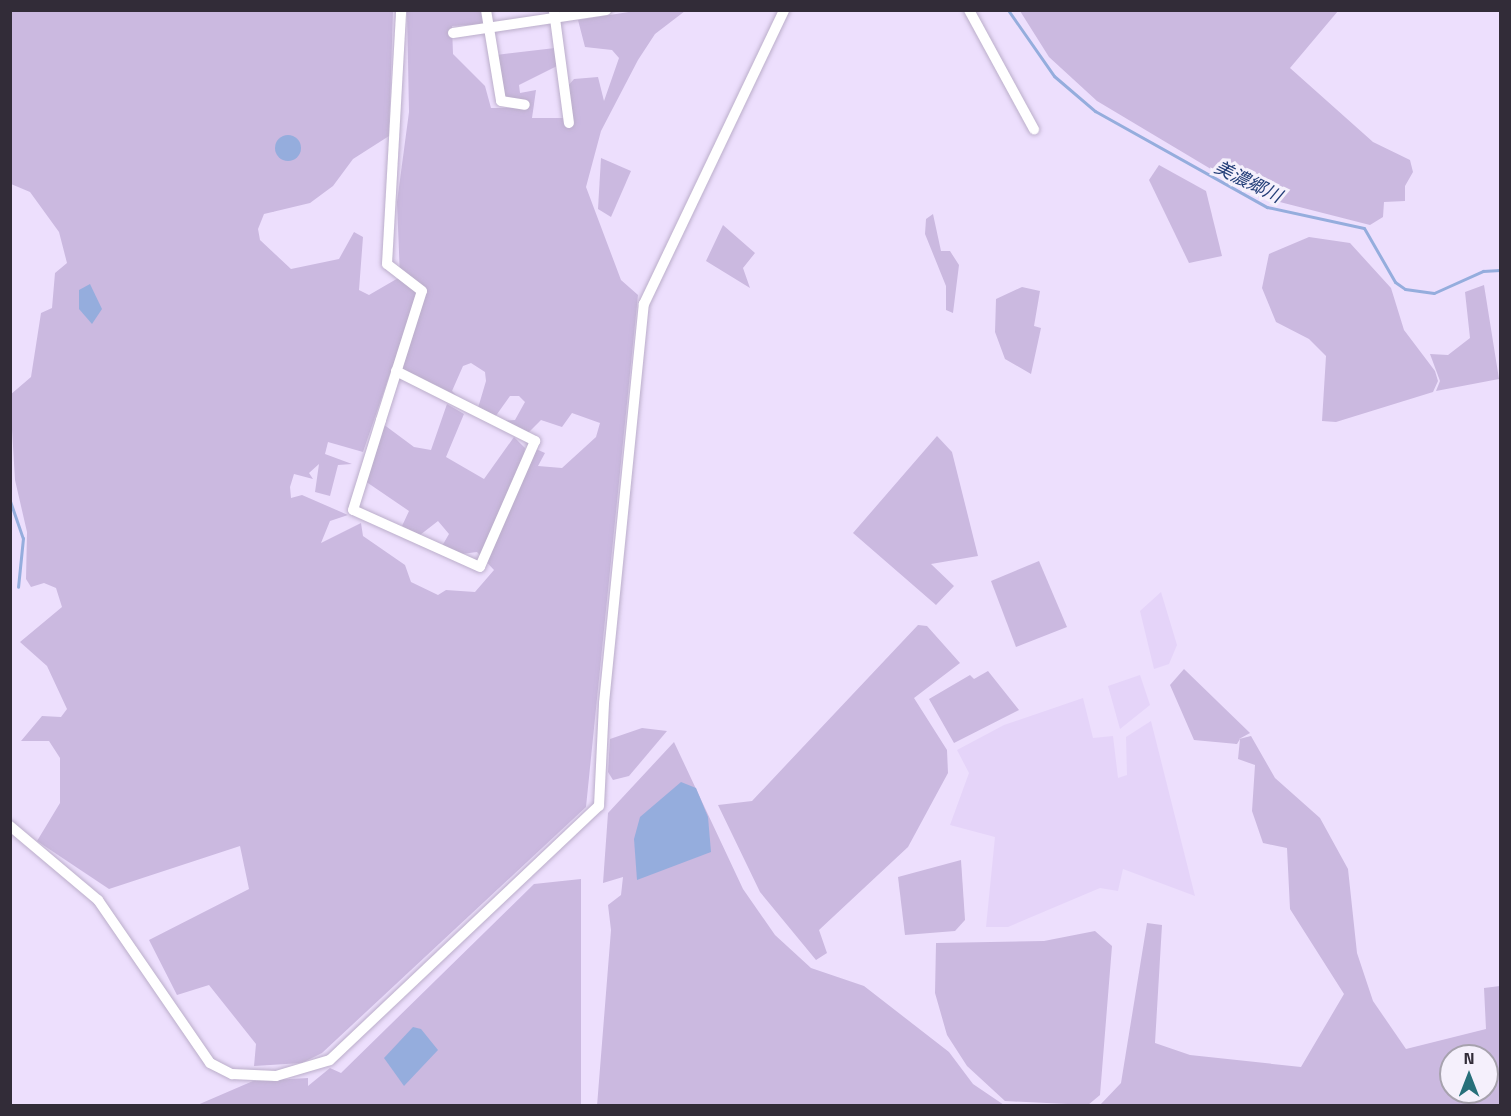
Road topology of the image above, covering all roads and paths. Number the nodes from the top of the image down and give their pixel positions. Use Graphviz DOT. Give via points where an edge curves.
graph roads {
  1 [pos="401,10"];
  2 [pos="486,10"];
  3 [pos="606,10"];
  4 [pos="784,10"];
  5 [pos="969,10"];
  6 [pos="554,14"];
  7 [pos="488,28"];
  8 [pos="453,33"];
  9 [pos="525,105"];
  10 [pos="569,123"];
  11 [pos="1034,129"];
  12 [pos="396,371"];
  13 [pos="10,826"];
  1 -- 12 [label="street" via="387,264 422,291"];
  2 -- 7 [label="street"];
  3 -- 6 [label="street"];
  4 -- 13 [label="street" via="644,304 604,704 599,806 330,1060 276,1076 232,1074 210,1063 98,900"];
  5 -- 11 [label="street"];
  6 -- 7 [label="street"];
  6 -- 10 [label="street"];
  7 -- 8 [label="street"];
  7 -- 9 [label="street" via="501,101"];
  12 -- 12 [label="street" via="353,510 480,567 535,441"];
}
